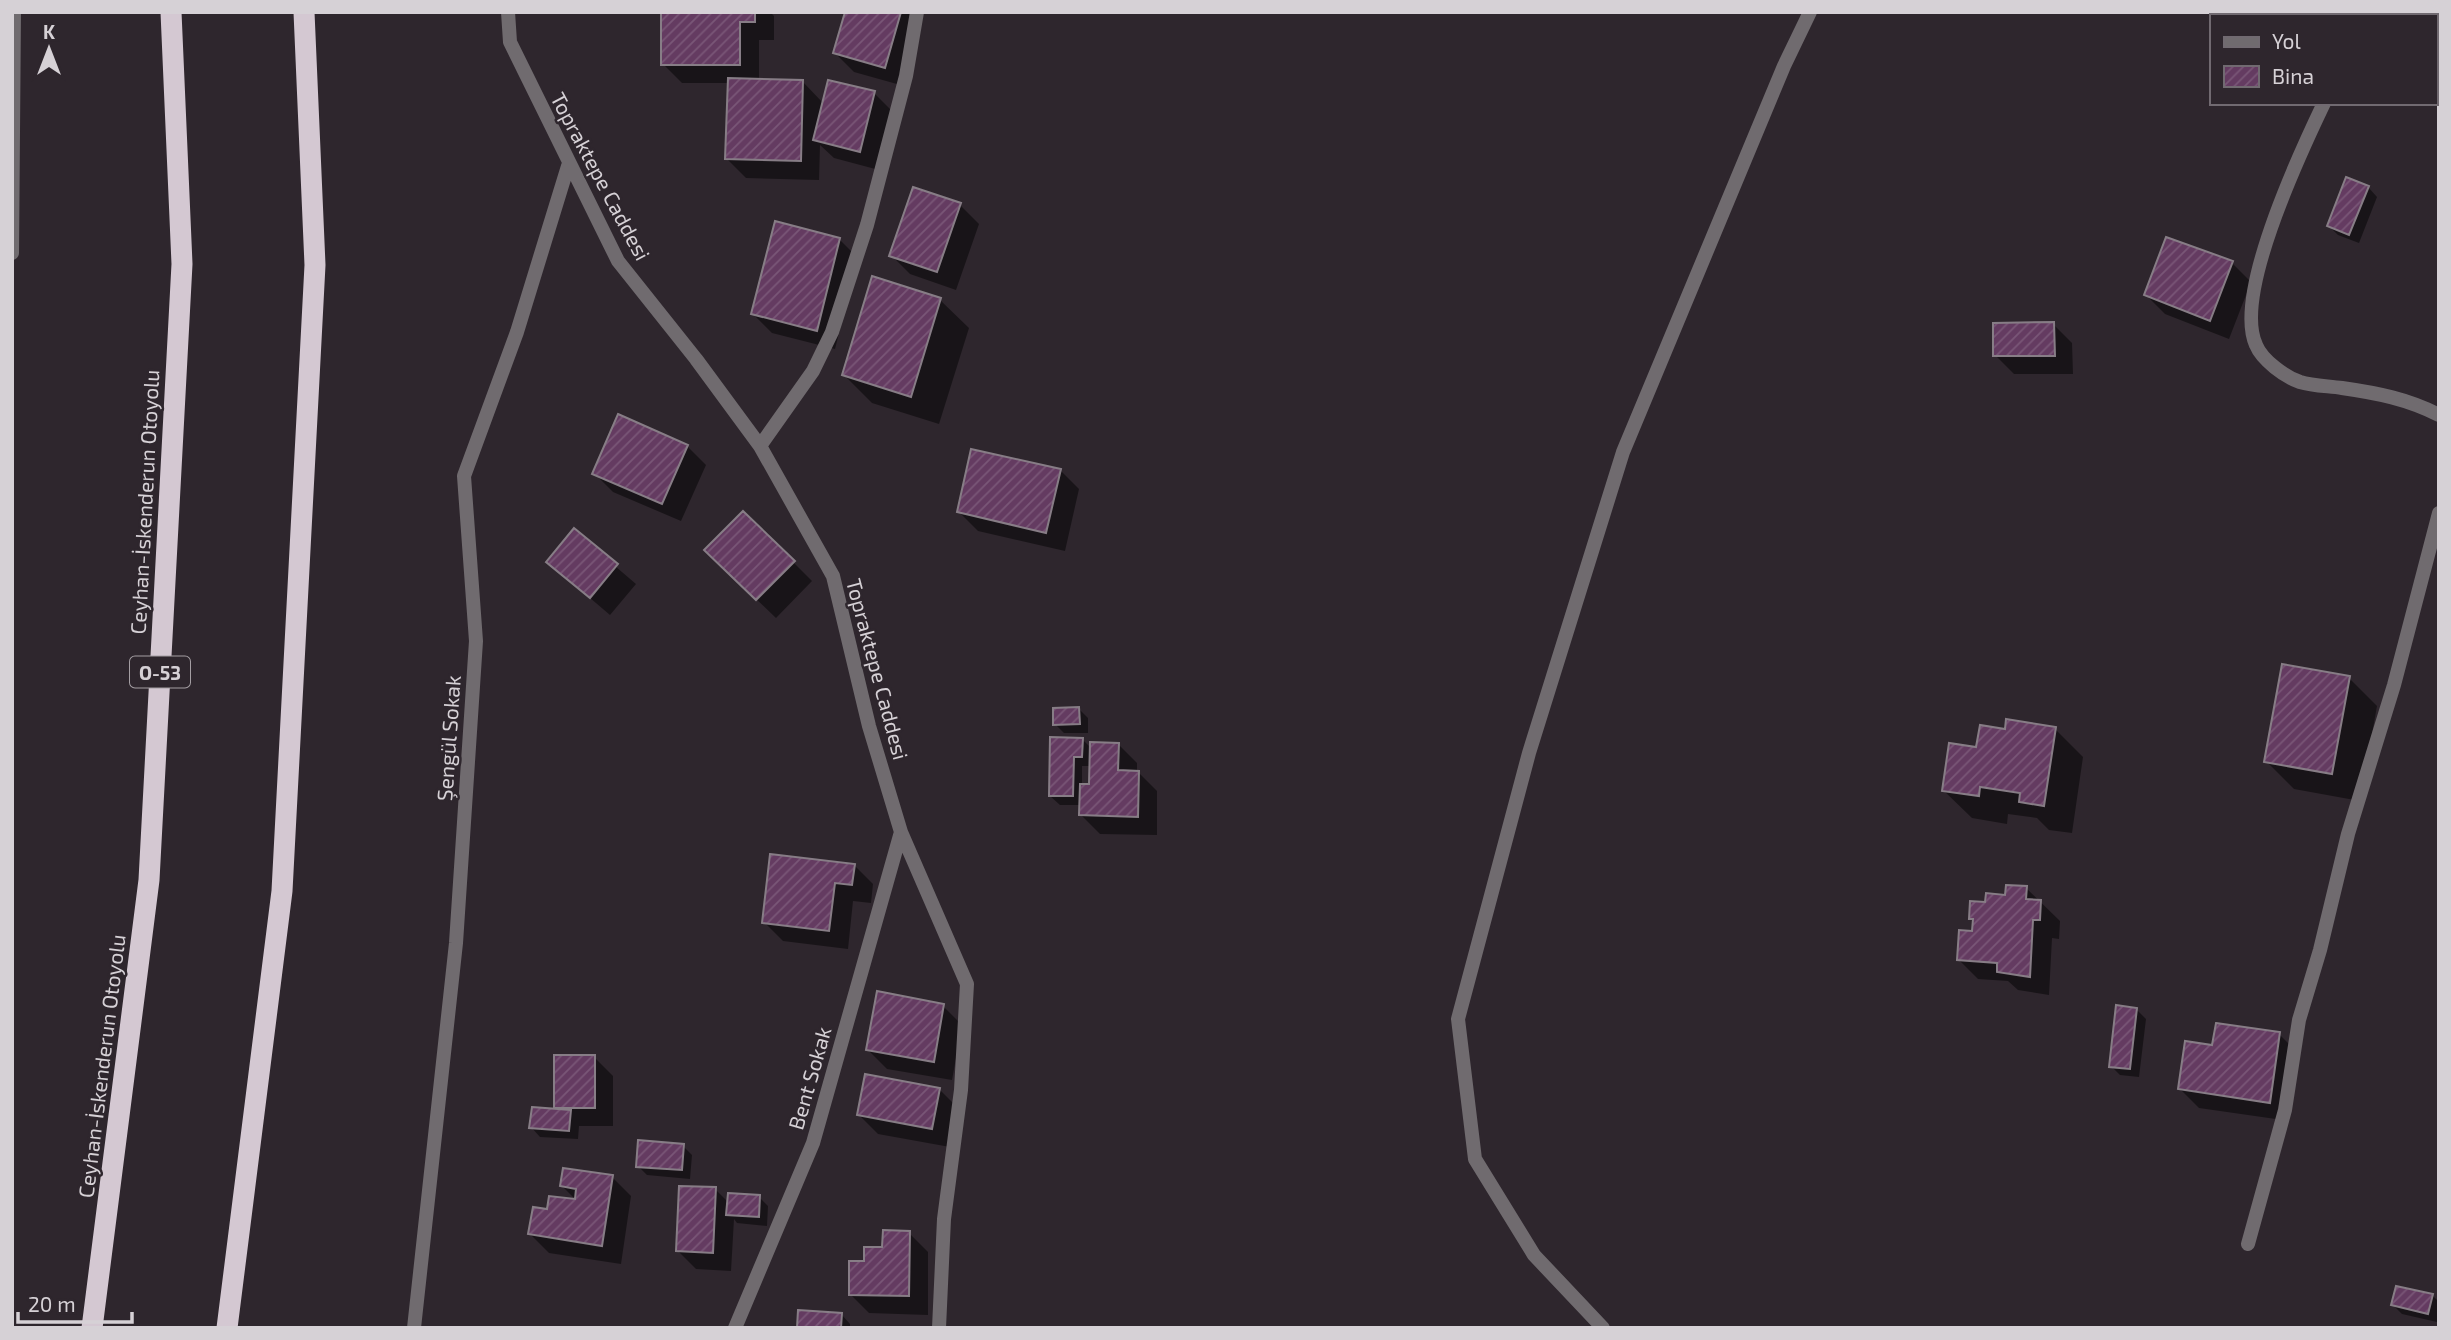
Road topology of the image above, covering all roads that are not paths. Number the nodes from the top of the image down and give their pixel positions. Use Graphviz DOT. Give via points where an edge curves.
graph roads {
  1 [pos="14,12"];
  2 [pos="171,12"];
  3 [pos="304,12"];
  4 [pos="508,12"];
  5 [pos="917,12"];
  6 [pos="1810,12"];
  7 [pos="2323,105"];
  8 [pos="568,166"];
  9 [pos="13,236"];
  10 [pos="12,253"];
  11 [pos="2439,415"];
  12 [pos="760,446"];
  13 [pos="2439,513"];
  14 [pos="901,832"];
  15 [pos="2248,1244"];
  16 [pos="92,1328"];
  17 [pos="227,1328"];
  18 [pos="414,1328"];
  19 [pos="735,1328"];
  20 [pos="939,1328"];
  21 [pos="1603,1328"];
  1 -- 9 [label="street"];
  2 -- 16 [label="highway, Ceyhan-İskenderun Otoyolu / O-53" via="182,264 149,880"];
  3 -- 17 [label="highway" via="315,265 282,891"];
  4 -- 8 [label="street, Topraktepe Caddesi" via="510,42"];
  5 -- 12 [label="street" via="906,76 871,211 832,331 813,371"];
  6 -- 21 [label="street" via="1623,452 1529,754 1458,1019 1475,1159 1534,1255"];
  7 -- 11 [label="street" via="2288,179 2263,251 2251,320 2255,345 2267,361 2299,382 2410,400"];
  8 -- 12 [label="street, Topraktepe Caddesi" via="618,261"];
  8 -- 18 [label="street, Şengül Sokak" via="517,332 464,476 475,642 456,943"];
  9 -- 10 [label="street"];
  12 -- 14 [label="street, Topraktepe Caddesi" via="833,576 869,726"];
  13 -- 15 [label="street" via="2299,1020 2285,1110"];
  14 -- 19 [label="street, Bent Sokak" via="813,1143"];
  14 -- 20 [label="street, Topraktepe Caddesi" via="967,984 961,1090 944,1219"];
}
